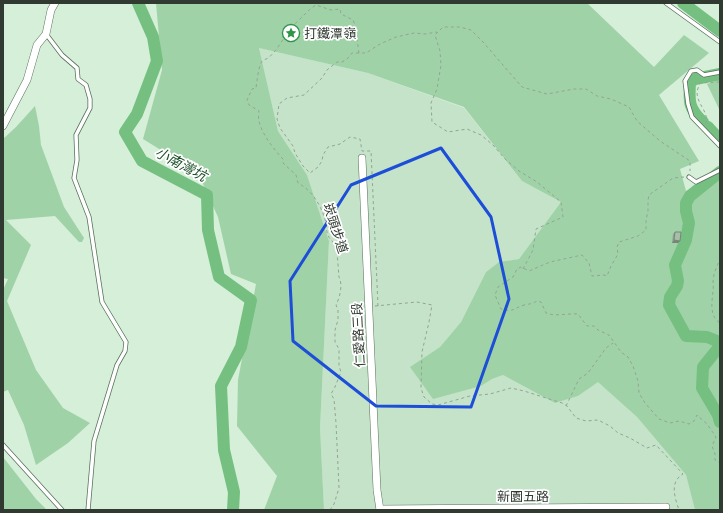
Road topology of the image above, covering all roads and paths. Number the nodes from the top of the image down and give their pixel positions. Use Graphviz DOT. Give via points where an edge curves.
graph roads {
  1 [pos="55,3"];
  2 [pos="666,3"];
  3 [pos="437,32"];
  4 [pos="46,34"];
  5 [pos="720,42"];
  6 [pos="358,53"];
  7 [pos="720,72"];
  8 [pos="720,82"];
  9 [pos="3,126"];
  10 [pos="704,128"];
  11 [pos="720,146"];
  12 [pos="362,154"];
  13 [pos="720,170"];
  14 [pos="690,177"];
  15 [pos="720,257"];
  16 [pos="524,269"];
  17 [pos="378,306"];
  18 [pos="369,307"];
  19 [pos="720,323"];
  20 [pos="614,342"];
  21 [pos="566,406"];
  22 [pos="3,445"];
  23 [pos="720,463"];
  24 [pos="666,506"];
  25 [pos="380,509"];
  26 [pos="555,509"];
  27 [pos="62,510"];
  28 [pos="88,510"];
  29 [pos="330,510"];
  30 [pos="679,510"];
  1 -- 4 [label="street"];
  2 -- 5 [label="lane"];
  3 -- 6 [label="path" via="396,37 366,53"];
  3 -- 14 [label="path" via="443,27 471,30 522,86 534,91 547,94 586,89 629,107 637,121 660,141 690,161"];
  3 -- 16 [label="path" via="435,35 441,64 437,89 431,103 432,122 448,132 467,129 481,135 518,171 537,182 561,202 563,217 536,229 533,250"];
  4 -- 9 [label="street" via="37,45 27,80"];
  4 -- 28 [label="lane" via="62,55 77,68 78,79 86,86 90,98 90,108 76,135 77,160 74,178 89,217 102,302 126,342 94,441"];
  6 -- 12 [label="path" via="352,53 348,59 337,62 304,95 287,98 279,104 278,119 280,128 310,173 318,167 328,148 350,137 360,139"];
  6 -- 29 [label="path, 崁頭步道" via="353,20 341,14 340,9 331,10 316,6 288,29 276,48 260,64 256,88 252,89 248,100 249,105 259,111 258,121 266,138 284,159 283,163 296,175 298,183 318,201 327,225 327,235 334,244 341,281 340,298 336,305 338,320 335,330 340,372 330,394 334,399 339,488"];
  7 -- 10 [label="lane" via="704,75 698,70 691,71 685,80 692,117"];
  8 -- 10 [label="path" via="700,83 696,92 706,113"];
  10 -- 11 [label="lane"];
  12 -- 17 [label="path" via="371,151"];
  12 -- 18 [label="street, 仁愛路三段"];
  13 -- 14 [label="lane" via="696,182"];
  14 -- 16 [label="path" via="673,178 649,195 646,230 638,236 620,242 617,247 618,254 607,276 592,276 589,263 582,255 550,262 529,271"];
  15 -- 19 [label="path" via="712,282 712,312 715,320"];
  16 -- 20 [label="path" via="517,269 513,276 498,287 495,295 501,309 512,311 524,305 541,302 546,313 552,315 578,314 587,326 594,326 609,335"];
  17 -- 18 [label="path"];
  17 -- 21 [label="path" via="418,302 432,305 422,352 421,388 424,397 432,404 438,405 511,388"];
  18 -- 25 [label="street, 仁愛路三段"];
  20 -- 21 [label="path" via="606,348 588,373 579,379"];
  20 -- 23 [label="path" via="633,366 639,392 659,419 670,423 679,421 689,424 694,421 696,414 716,437 712,446 714,460"];
  21 -- 30 [label="path" via="576,418 586,421 598,420 647,448 656,445 683,474 676,480 674,490"];
  22 -- 27 [label="lane"];
  24 -- 26 [label="street, 新園五路"];
  25 -- 26 [label="street, 新園五路"];
}
